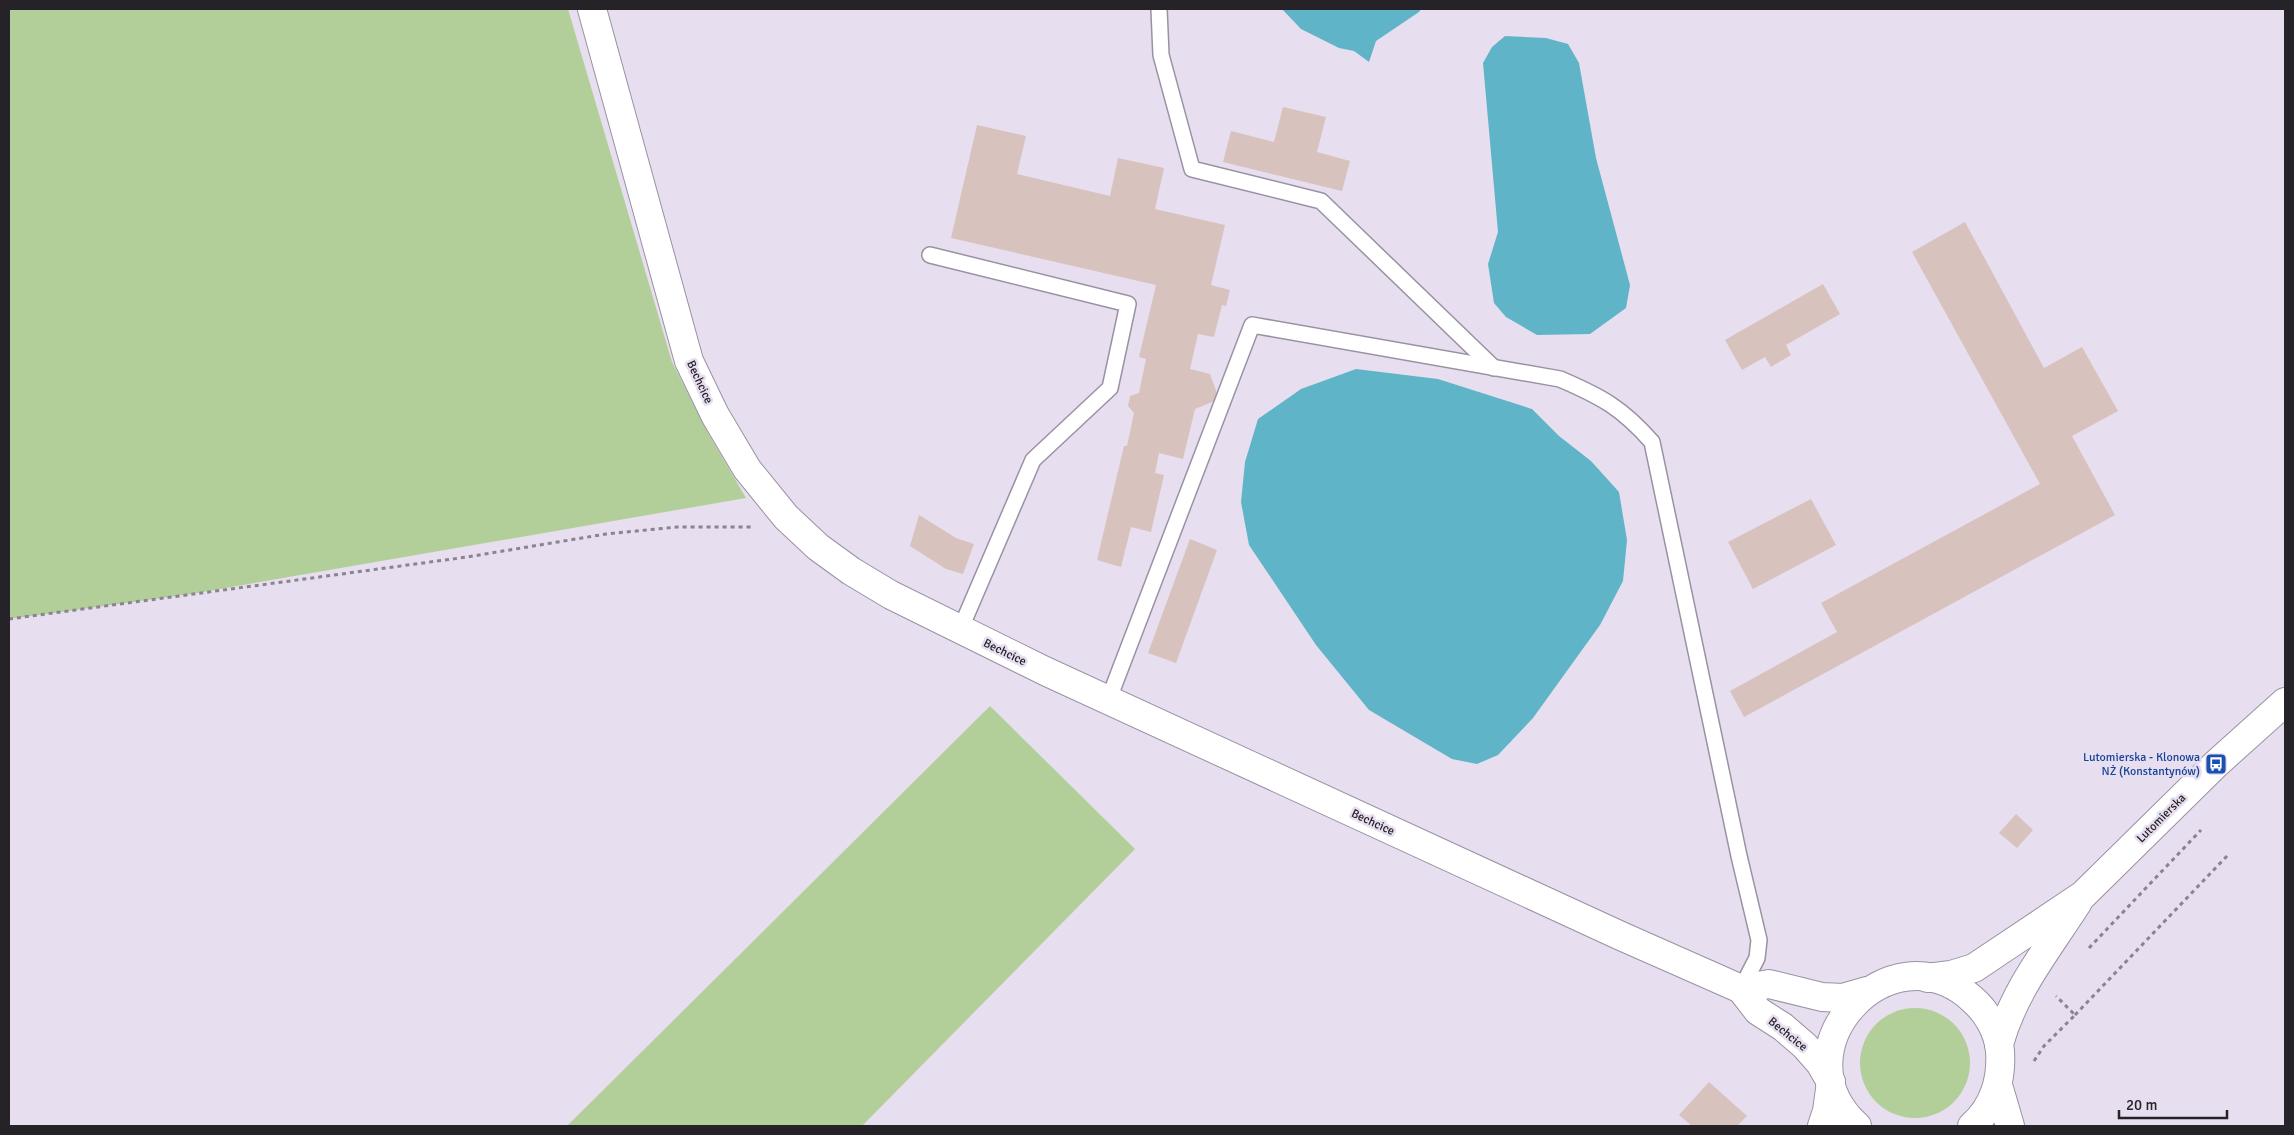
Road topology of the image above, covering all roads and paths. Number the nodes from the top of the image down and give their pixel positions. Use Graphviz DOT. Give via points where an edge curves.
graph roads {
  1 [pos="592,9"];
  2 [pos="1160,9"];
  3 [pos="930,255"];
  4 [pos="1494,368"];
  5 [pos="786,517"];
  6 [pos="9,619"];
  7 [pos="960,630"];
  8 [pos="1108,701"];
  9 [pos="2285,702"];
  10 [pos="2200,830"];
  11 [pos="2227,856"];
  12 [pos="2083,895"];
  13 [pos="2085,953"];
  14 [pos="1927,978"];
  15 [pos="1741,989"];
  16 [pos="1867,991"];
  17 [pos="2051,991"];
  18 [pos="2075,1014"];
  19 [pos="1999,1044"];
  20 [pos="2032,1065"];
  21 [pos="1831,1082"];
  22 [pos="1998,1086"];
  23 [pos="1822,1126"];
  24 [pos="1857,1126"];
  25 [pos="1972,1126"];
  26 [pos="2010,1126"];
  1 -- 5 [label="street, Bechcice" via="689,361 747,470"];
  2 -- 4 [label="lane" via="1161,55 1192,169 1321,201"];
  3 -- 7 [label="lane" via="1128,304 1110,388 1033,460"];
  4 -- 8 [label="lane" via="1252,325"];
  4 -- 15 [label="lane" via="1560,379 1598,395 1631,419 1652,442 1759,940 1757,958"];
  5 -- 6 [label="path" via="741,529 677,527 606,534 467,557"];
  5 -- 7 [label="street, Bechcice" via="818,547 851,571"];
  7 -- 8 [label="street, Bechcice"];
  8 -- 15 [label="street, Bechcice"];
  9 -- 12 [label="street, Lutomierska" via="2209,771"];
  10 -- 13 [label="path"];
  11 -- 18 [label="path"];
  12 -- 14 [label="street, Lutomierska" via="1974,968"];
  12 -- 19 [label="street, Lutomierska" via="2016,996"];
  14 -- 16 [label="street" via="1892,980"];
  14 -- 19 [label="street" via="1953,986 1981,1007"];
  15 -- 16 [label="street" via="1769,984 1822,997 1843,998"];
  15 -- 21 [label="street, Bechcice" via="1758,1011 1805,1046"];
  16 -- 21 [label="street" via="1839,1022 1828,1061"];
  17 -- 18 [label="path"];
  18 -- 20 [label="path" via="2044,1046"];
  19 -- 22 [label="street"];
  21 -- 23 [label="street" via="1828,1111"];
  21 -- 24 [label="street" via="1838,1102"];
  22 -- 25 [label="street" via="1990,1105"];
  22 -- 26 [label="street"];
}
